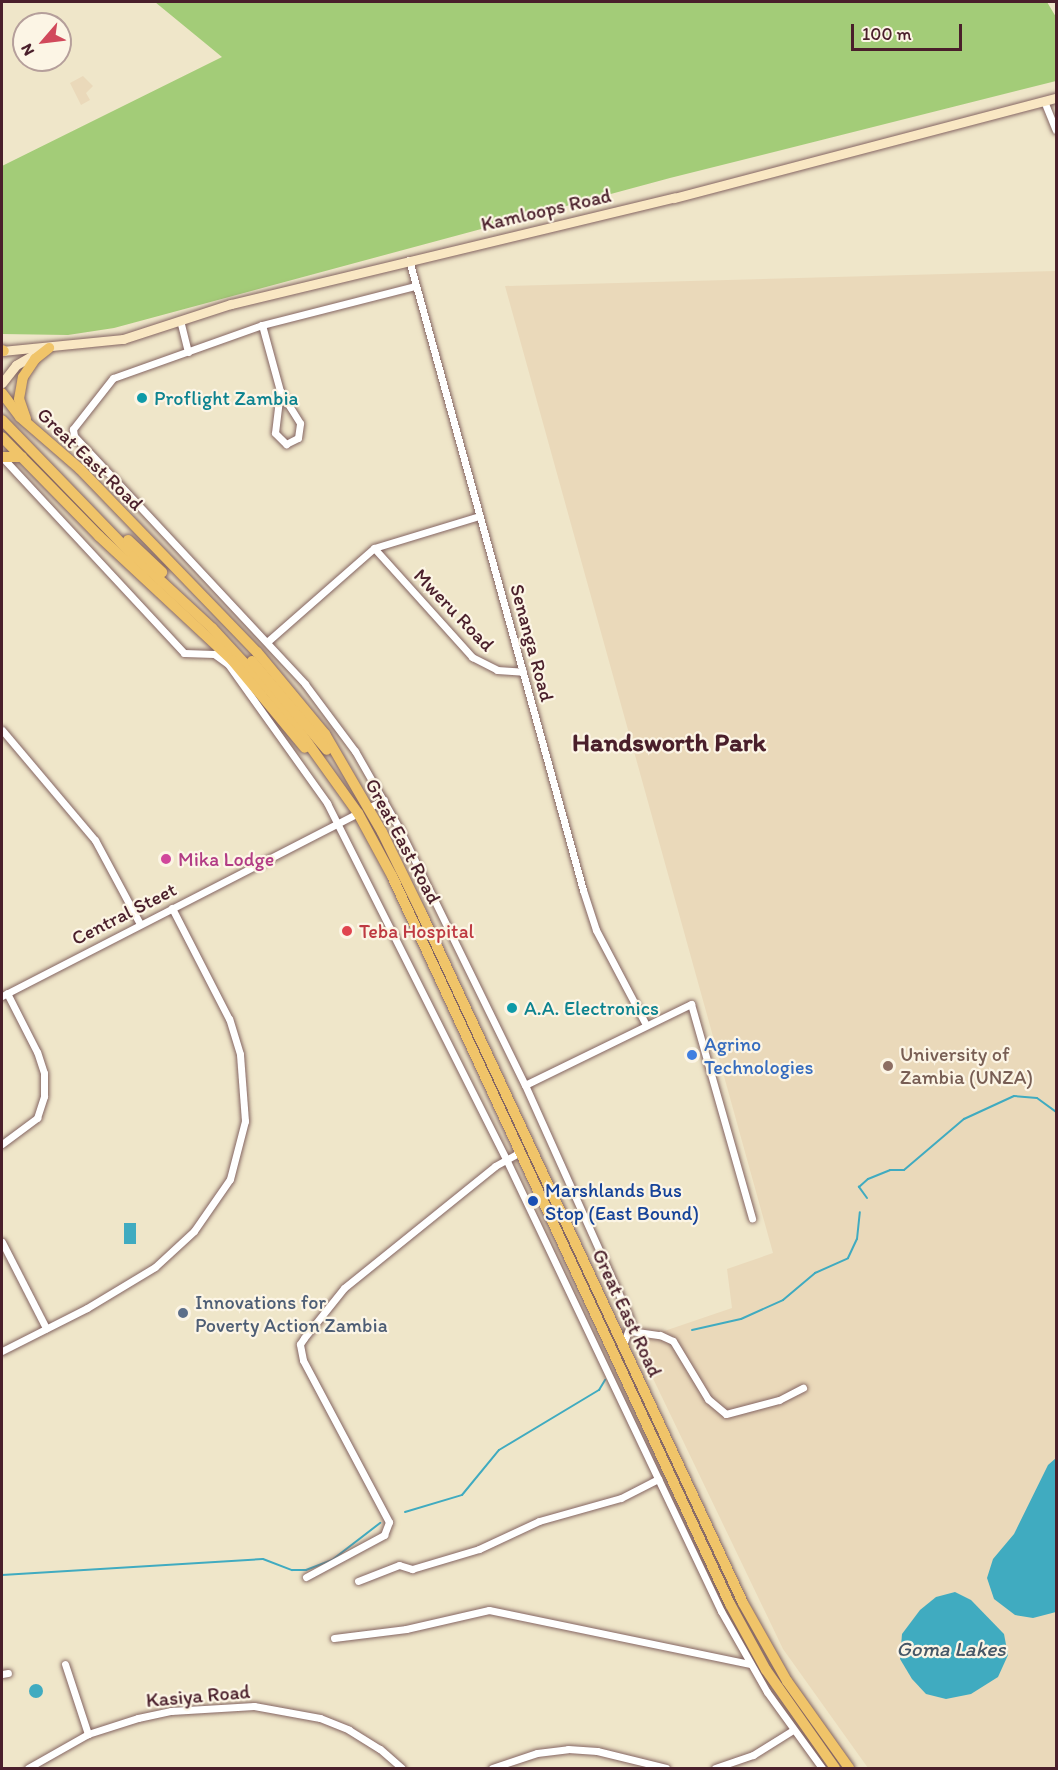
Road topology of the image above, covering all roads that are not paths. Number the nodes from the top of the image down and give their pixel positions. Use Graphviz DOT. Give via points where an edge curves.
graph roads {
  1 [pos="1056,98"];
  2 [pos="1044,101"];
  3 [pos="1056,130"];
  4 [pos="409,260"];
  5 [pos="415,286"];
  6 [pos="180,320"];
  7 [pos="262,325"];
  8 [pos="46,349"];
  9 [pos="2,351"];
  10 [pos="188,352"];
  11 [pos="2,383"];
  12 [pos="280,391"];
  13 [pos="2,393"];
  14 [pos="3,417"];
  15 [pos="33,428"];
  16 [pos="2,437"];
  17 [pos="2,457"];
  18 [pos="22,457"];
  19 [pos="479,516"];
  20 [pos="374,548"];
  21 [pos="267,642"];
  22 [pos="523,672"];
  23 [pos="2,730"];
  24 [pos="341,767"];
  25 [pos="332,775"];
  26 [pos="384,800"];
  27 [pos="363,811"];
  28 [pos="339,825"];
  29 [pos="172,908"];
  30 [pos="140,924"];
  31 [pos="4,995"];
  32 [pos="646,1025"];
  33 [pos="525,1085"];
  34 [pos="2,1144"];
  35 [pos="520,1152"];
  36 [pos="506,1159"];
  37 [pos="752,1218"];
  38 [pos="2,1242"];
  39 [pos="46,1328"];
  40 [pos="630,1331"];
  41 [pos="622,1347"];
  42 [pos="2,1351"];
  43 [pos="803,1388"];
  44 [pos="658,1479"];
  45 [pos="306,1576"];
  46 [pos="358,1581"];
  47 [pos="334,1638"];
  48 [pos="65,1664"];
  49 [pos="750,1664"];
  50 [pos="794,1731"];
  51 [pos="88,1734"];
  52 [pos="643,1766"];
  53 [pos="28,1768"];
  54 [pos="402,1768"];
  55 [pos="492,1768"];
  56 [pos="666,1768"];
  57 [pos="715,1768"];
  58 [pos="822,1768"];
  59 [pos="835,1768"];
  60 [pos="849,1768"];
  1 -- 2 [label="main road, Kamloops Road"];
  2 -- 3 [label="street"];
  2 -- 4 [label="main road, Kamloops Road" via="674,198"];
  4 -- 5 [label="street, Senanga Road"];
  4 -- 6 [label="main road, Kamloops Road"];
  5 -- 7 [label="street"];
  5 -- 19 [label="street, Senanga Road"];
  6 -- 8 [label="main road, Kamloops Road" via="108,342"];
  6 -- 10 [label="street"];
  7 -- 10 [label="street"];
  7 -- 12 [label="street"];
  8 -- 9 [label="main road, Kamloops Road"];
  8 -- 11 [label="main road, Kamloops Road" via="16,365"];
  8 -- 15 [label="main road" via="28,367 20,388 22,409"];
  10 -- 21 [label="street" via="113,378 74,429 74,436"];
  12 -- 12 [label="street" via="275,434 286,444 298,438 300,423"];
  13 -- 15 [label="main road, Great East Road"];
  14 -- 24 [label="main road, Great East Road" via="279,688"];
  14 -- 25 [label="main road, Great East Road" via="134,556 212,628 272,693"];
  15 -- 24 [label="main road, Great East Road" via="80,469 265,660 325,734"];
  16 -- 18 [label="main road, Great East Road"];
  17 -- 18 [label="main road"];
  17 -- 28 [label="street" via="184,653 214,654 228,664"];
  18 -- 25 [label="main road, Great East Road" via="99,536 232,660 305,749"];
  19 -- 20 [label="street"];
  19 -- 22 [label="street, Senanga Road"];
  20 -- 21 [label="street"];
  20 -- 22 [label="street, Mweru Road" via="472,657 498,670"];
  21 -- 26 [label="street" via="328,714"];
  22 -- 32 [label="street, Senanga Road" via="596,930"];
  23 -- 30 [label="street" via="95,840"];
  24 -- 27 [label="main road, Great East Road"];
  25 -- 27 [label="main road, Great East Road"];
  26 -- 27 [label="street, Central Steet"];
  26 -- 33 [label="street"];
  27 -- 28 [label="street, Central Steet"];
  27 -- 35 [label="main road, Great East Road"];
  27 -- 41 [label="main road, Great East Road" via="422,912"];
  28 -- 29 [label="street, Central Steet"];
  28 -- 36 [label="street"];
  29 -- 30 [label="street, Central Steet"];
  29 -- 39 [label="street" via="224,1008 240,1054 245,1121 240,1152 212,1209 174,1251 128,1285"];
  30 -- 31 [label="street, Central Steet"];
  31 -- 34 [label="street" via="37,1052 44,1074 44,1096 37,1118"];
  32 -- 33 [label="street"];
  32 -- 37 [label="street" via="691,1004"];
  33 -- 40 [label="street" via="628,1314"];
  35 -- 36 [label="street"];
  35 -- 59 [label="main road, Great East Road" via="730,1604 772,1679"];
  36 -- 44 [label="street"];
  36 -- 45 [label="street" via="344,1288 300,1344 303,1360 389,1522 384,1535"];
  38 -- 39 [label="street"];
  39 -- 42 [label="street"];
  40 -- 41 [label="street"];
  40 -- 43 [label="street" via="673,1341 708,1399 726,1414 779,1401"];
  41 -- 60 [label="main road, Great East Road" via="743,1603 787,1681"];
  44 -- 46 [label="street" via="621,1498 539,1521 479,1549 412,1569 399,1565"];
  44 -- 49 [label="street"];
  47 -- 49 [label="street" via="406,1629 489,1610"];
  48 -- 51 [label="street"];
  49 -- 50 [label="street"];
  50 -- 57 [label="street" via="753,1755"];
  50 -- 58 [label="street"];
  51 -- 53 [label="street, Kasiya Road"];
  51 -- 54 [label="street, Kasiya Road" via="171,1711 254,1706 320,1718 380,1749"];
  52 -- 55 [label="street" via="597,1751 568,1749 537,1753"];
  52 -- 56 [label="street"];
}
